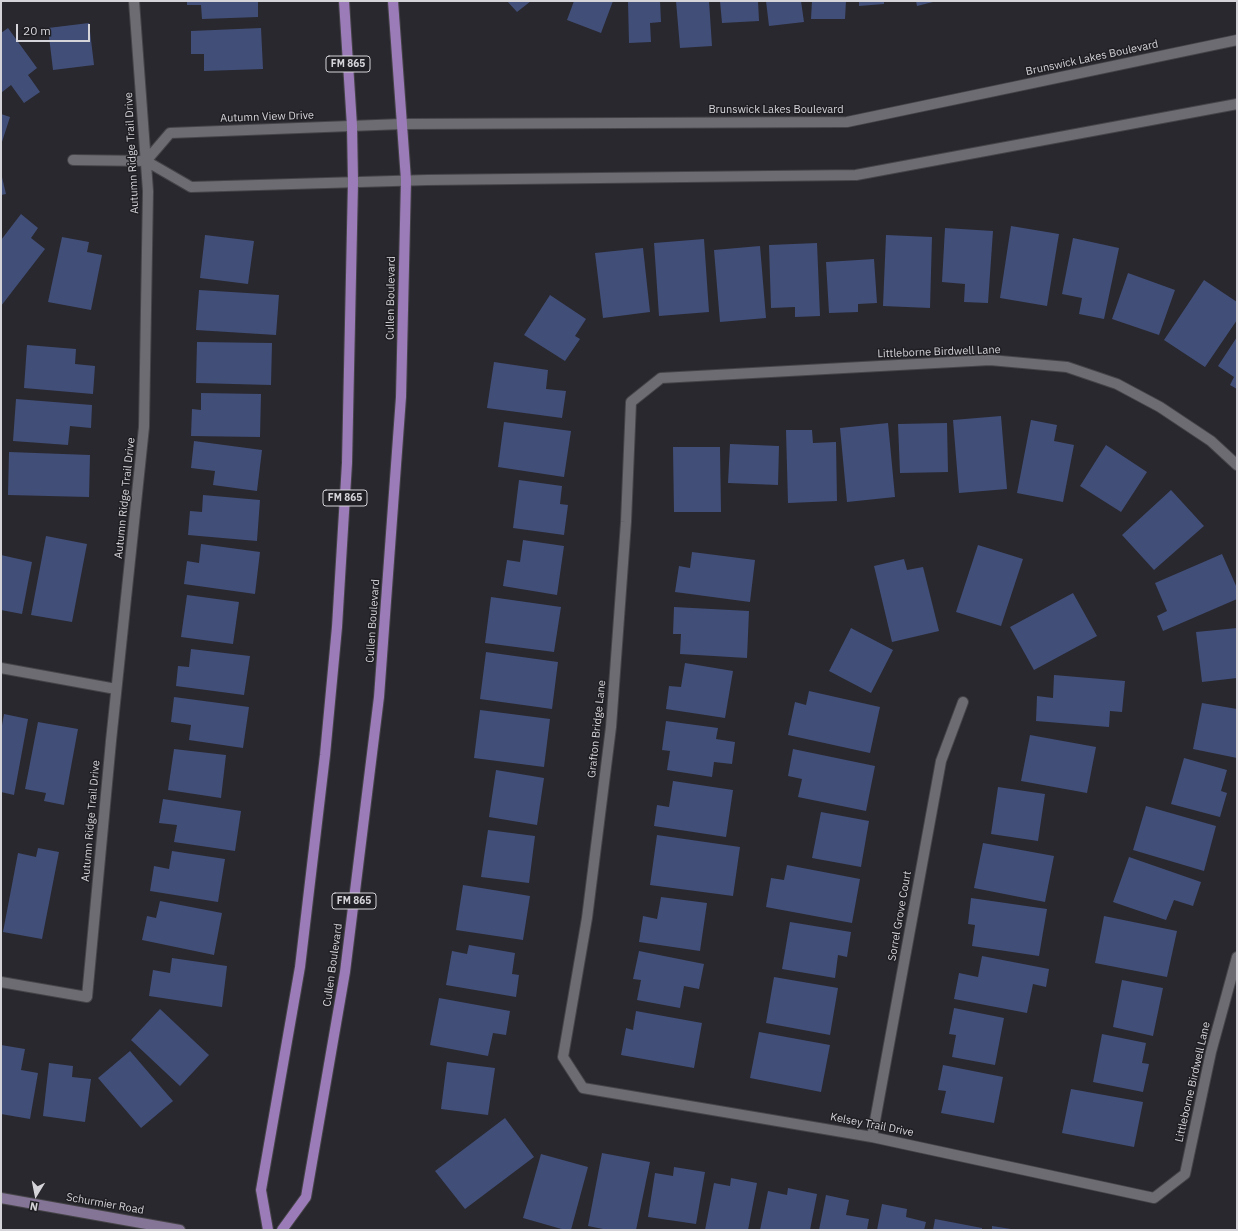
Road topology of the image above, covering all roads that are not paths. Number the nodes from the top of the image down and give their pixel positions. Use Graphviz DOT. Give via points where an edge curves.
graph roads {
  1 [pos="134,1"];
  2 [pos="344,1"];
  3 [pos="393,1"];
  4 [pos="1237,40"];
  5 [pos="1237,104"];
  6 [pos="402,124"];
  7 [pos="352,126"];
  8 [pos="74,160"];
  9 [pos="146,161"];
  10 [pos="406,180"];
  11 [pos="353,182"];
  12 [pos="661,378"];
  13 [pos="1237,465"];
  14 [pos="1,668"];
  15 [pos="116,689"];
  16 [pos="963,702"];
  17 [pos="1237,957"];
  18 [pos="1,982"];
  19 [pos="583,1088"];
  20 [pos="872,1137"];
  21 [pos="1,1198"];
  22 [pos="1154,1198"];
  23 [pos="180,1230"];
  24 [pos="268,1230"];
  25 [pos="282,1230"];
  1 -- 9 [label="street, Autumn Ridge Trail Drive"];
  2 -- 7 [label="main road, FM 865"];
  3 -- 6 [label="main road, Cullen Boulevard / FM 865"];
  4 -- 6 [label="street, Brunswick Lakes Boulevard" via="847,122"];
  5 -- 10 [label="street" via="856,175"];
  6 -- 7 [label="street, Autumn View Drive"];
  6 -- 10 [label="main road, Cullen Boulevard / FM 865"];
  7 -- 9 [label="street, Autumn View Drive" via="170,133"];
  7 -- 11 [label="main road, FM 865"];
  8 -- 9 [label="street"];
  9 -- 11 [label="street" via="191,187"];
  9 -- 15 [label="street, Autumn Ridge Trail Drive" via="148,191 144,426"];
  10 -- 11 [label="street"];
  10 -- 25 [label="main road, Cullen Boulevard / FM 865" via="401,397 378,705 345,972 306,1197"];
  11 -- 24 [label="main road, FM 865" via="347,463 337,627 300,967 261,1190"];
  12 -- 13 [label="street, Littleborne Birdwell Lane" via="990,360 1066,367 1117,384 1160,407 1211,441"];
  12 -- 19 [label="street, Grafton Bridge Lane" via="631,402 626,522 611,727 587,918 563,1057"];
  14 -- 15 [label="street"];
  15 -- 18 [label="street, Autumn Ridge Trail Drive" via="87,997"];
  16 -- 20 [label="street, Sorrel Grove Court" via="941,761"];
  17 -- 22 [label="street, Littleborne Birdwell Lane" via="1211,1052 1185,1174"];
  19 -- 20 [label="street, Kelsey Trail Drive"];
  20 -- 22 [label="street, Kelsey Trail Drive"];
  21 -- 23 [label="street, Schurmier Road"];
}
